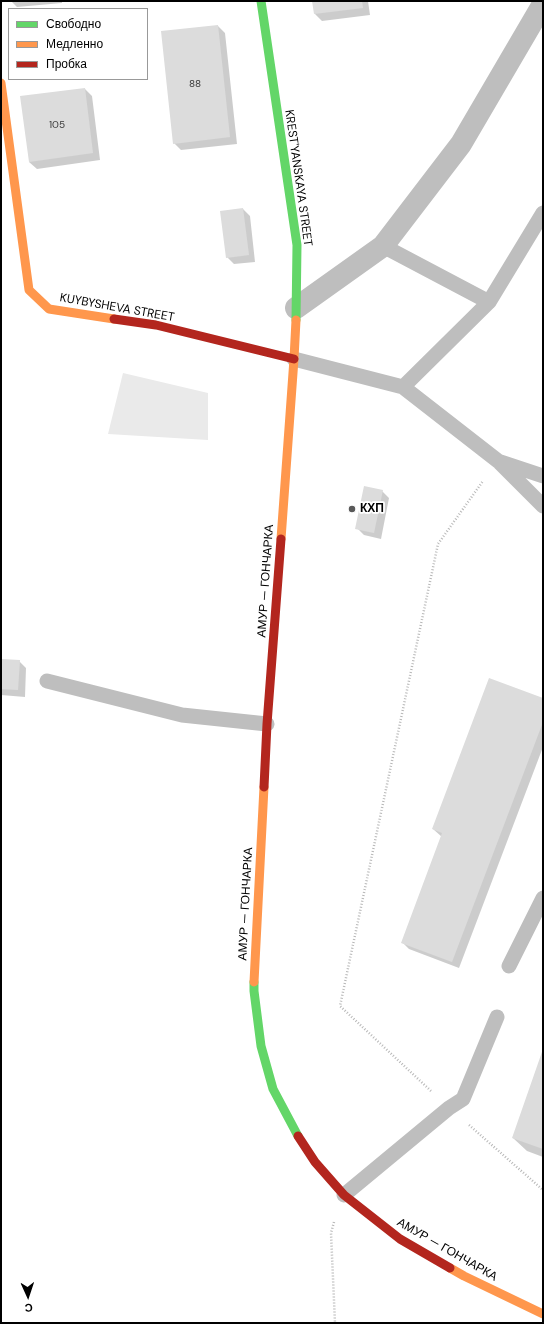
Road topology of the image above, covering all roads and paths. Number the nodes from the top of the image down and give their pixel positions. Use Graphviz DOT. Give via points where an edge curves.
graph roads {
  1 [pos="261,1"];
  2 [pos="543,4"];
  3 [pos="1,83"];
  4 [pos="543,213"];
  5 [pos="383,246"];
  6 [pos="489,302"];
  7 [pos="296,308"];
  8 [pos="294,359"];
  9 [pos="403,387"];
  10 [pos="498,461"];
  11 [pos="543,476"];
  12 [pos="543,506"];
  13 [pos="47,681"];
  14 [pos="267,724"];
  15 [pos="543,898"];
  16 [pos="509,966"];
  17 [pos="497,1017"];
  18 [pos="449,1108"];
  19 [pos="543,1190"];
  20 [pos="344,1195"];
  21 [pos="543,1314"];
  22 [pos="335,1323"];
  1 -- 7 [label="street, KREST'YANSKAYA STREET" via="297,245"];
  2 -- 5 [label="street" via="461,144"];
  3 -- 8 [label="street, KUYBYSHEVA STREET" via="29,290 49,309 156,325"];
  4 -- 6 [label="lane"];
  5 -- 6 [label="lane"];
  5 -- 7 [label="street"];
  6 -- 9 [label="lane"];
  7 -- 8 [label="street, KREST'YANSKAYA STREET"];
  8 -- 9 [label="lane"];
  8 -- 14 [label="street, АМУР — ГОНЧАРКА"];
  9 -- 10 [label="lane"];
  10 -- 11 [label="lane"];
  10 -- 12 [label="lane"];
  10 -- 18 [label="path" via="438,544 340,1006"];
  13 -- 14 [label="lane" via="182,715"];
  14 -- 20 [label="street, АМУР — ГОНЧАРКА" via="254,991 261,1046 273,1089 293,1129 315,1162"];
  15 -- 16 [label="lane"];
  17 -- 18 [label="lane" via="463,1099"];
  18 -- 19 [label="path"];
  18 -- 20 [label="lane"];
  20 -- 21 [label="street, АМУР — ГОНЧАРКА" via="400,1239 464,1276"];
  20 -- 22 [label="path" via="330,1233"];
}
